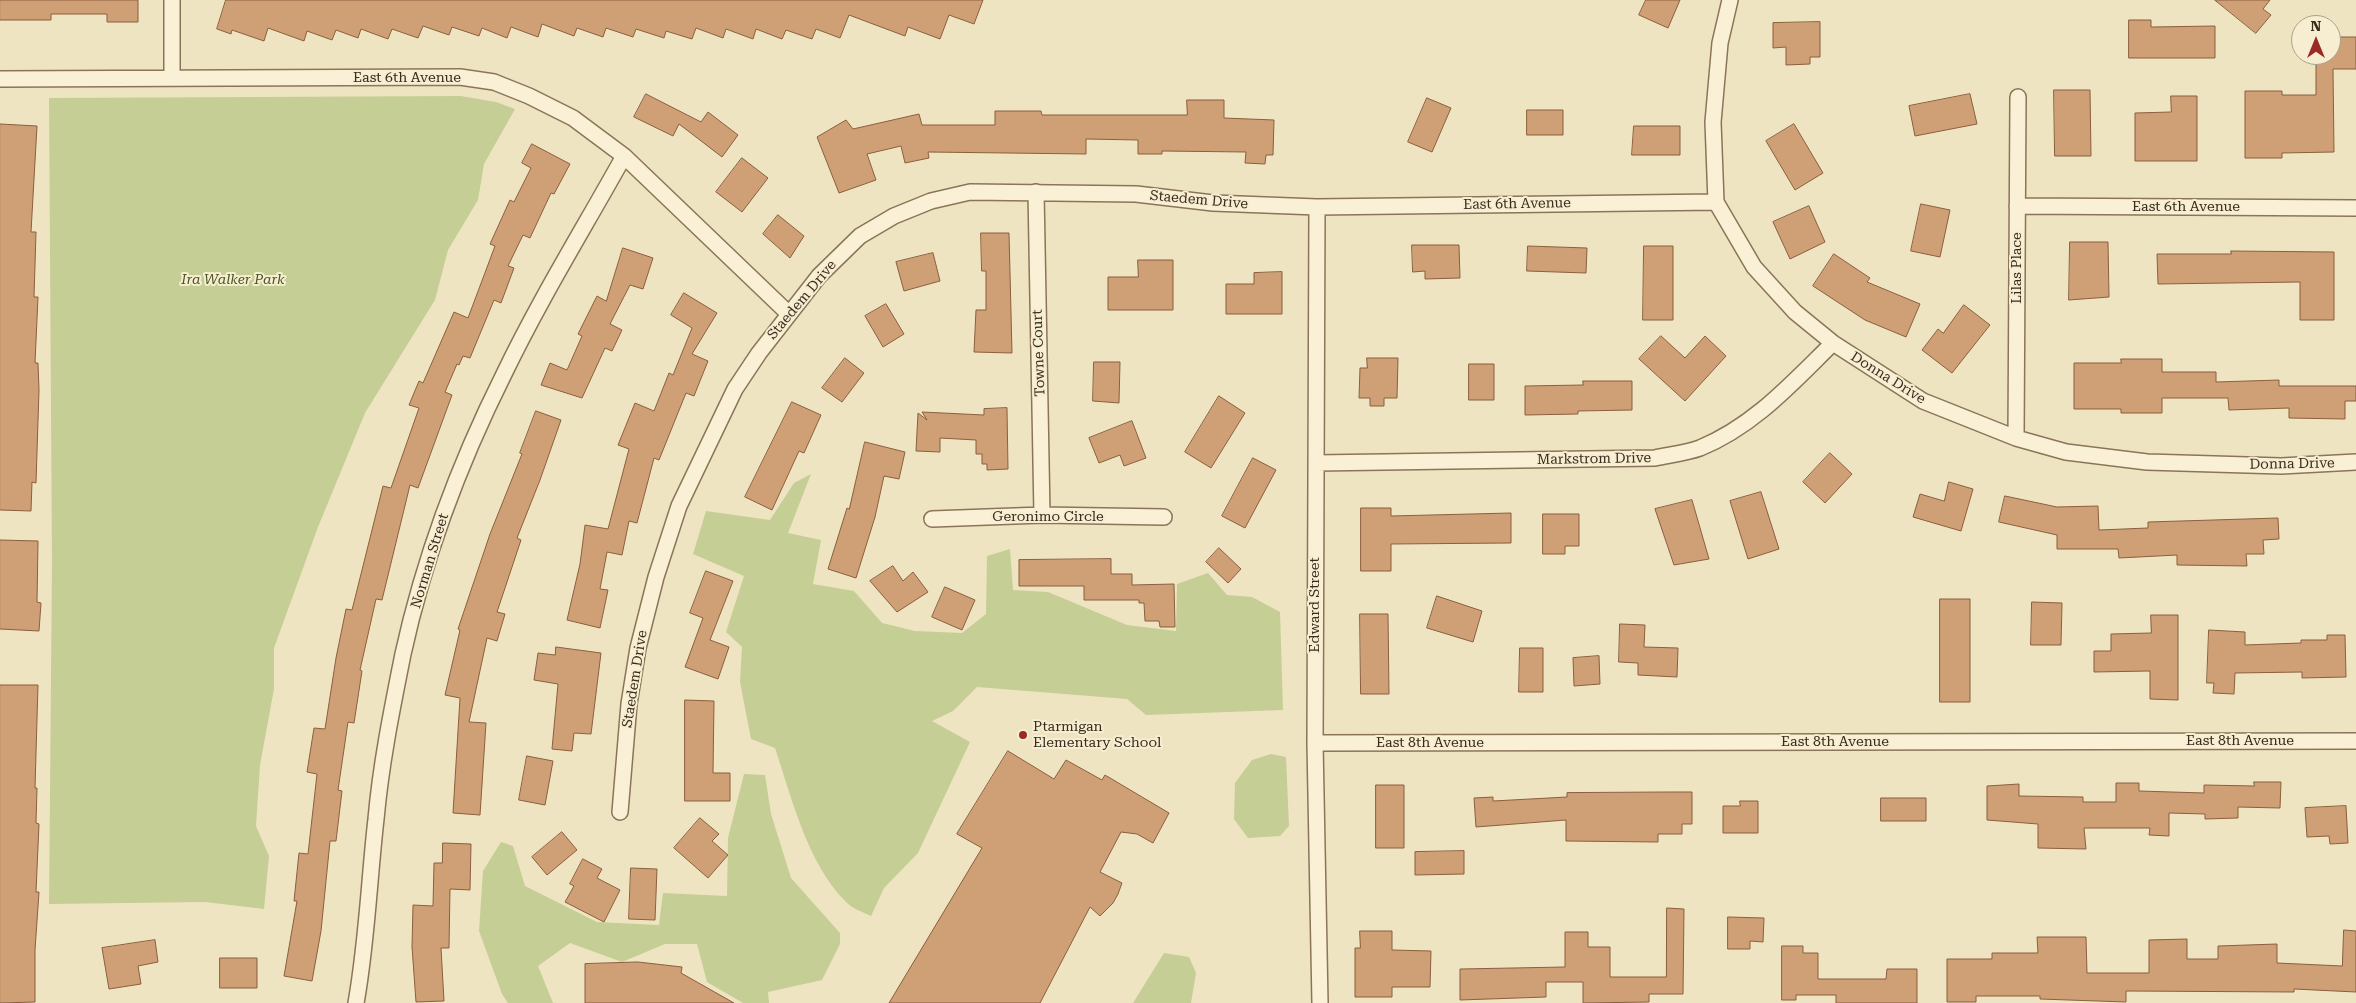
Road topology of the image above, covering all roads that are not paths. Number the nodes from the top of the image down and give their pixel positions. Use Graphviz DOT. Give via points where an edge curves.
graph roads {
  1 [pos="172,0"];
  2 [pos="1730,0"];
  3 [pos="172,78"];
  4 [pos="0,79"];
  5 [pos="2018,97"];
  6 [pos="624,156"];
  7 [pos="1036,192"];
  8 [pos="1716,202"];
  9 [pos="2017,206"];
  10 [pos="1317,207"];
  11 [pos="2356,208"];
  12 [pos="789,314"];
  13 [pos="1833,343"];
  14 [pos="2016,438"];
  15 [pos="2356,462"];
  16 [pos="1316,463"];
  17 [pos="1042,515"];
  18 [pos="1164,518"];
  19 [pos="932,519"];
  20 [pos="2356,741"];
  21 [pos="1315,743"];
  22 [pos="620,812"];
  23 [pos="356,1003"];
  24 [pos="1320,1003"];
  1 -- 3 [label="street"];
  2 -- 8 [label="street, Donna Drive" via="1720,43 1713,122"];
  3 -- 4 [label="street, East 6th Avenue"];
  3 -- 6 [label="street, East 6th Avenue" via="460,76 529,96 572,118"];
  5 -- 9 [label="street, Lilas Place"];
  6 -- 12 [label="street, East 6th Avenue"];
  6 -- 23 [label="street, Norman Street" via="503,374 451,494 425,573 404,651 387,737"];
  7 -- 10 [label="street, Staedem Drive" via="1136,194 1212,203"];
  7 -- 12 [label="street, Staedem Drive" via="970,192 931,201 894,216 860,236 819,276"];
  7 -- 17 [label="street, Towne Court"];
  8 -- 10 [label="street, East 6th Avenue"];
  8 -- 13 [label="street, Donna Drive" via="1754,267 1795,312"];
  9 -- 11 [label="street, East 6th Avenue"];
  9 -- 14 [label="street, Lilas Place"];
  10 -- 16 [label="street, Edward Street"];
  12 -- 22 [label="street, Staedem Drive" via="735,388 679,506 638,648 629,704"];
  13 -- 14 [label="street, Donna Drive" via="1923,401"];
  13 -- 16 [label="street, Markstrom Drive" via="1781,394 1739,429 1698,448 1655,458"];
  14 -- 15 [label="street, Donna Drive" via="2066,452 2147,462 2281,466"];
  16 -- 21 [label="street, Edward Street"];
  17 -- 18 [label="street, Geronimo Circle"];
  17 -- 19 [label="street, Geronimo Circle"];
  20 -- 21 [label="street, East 8th Avenue"];
  21 -- 24 [label="street, Edward Street"];
}
